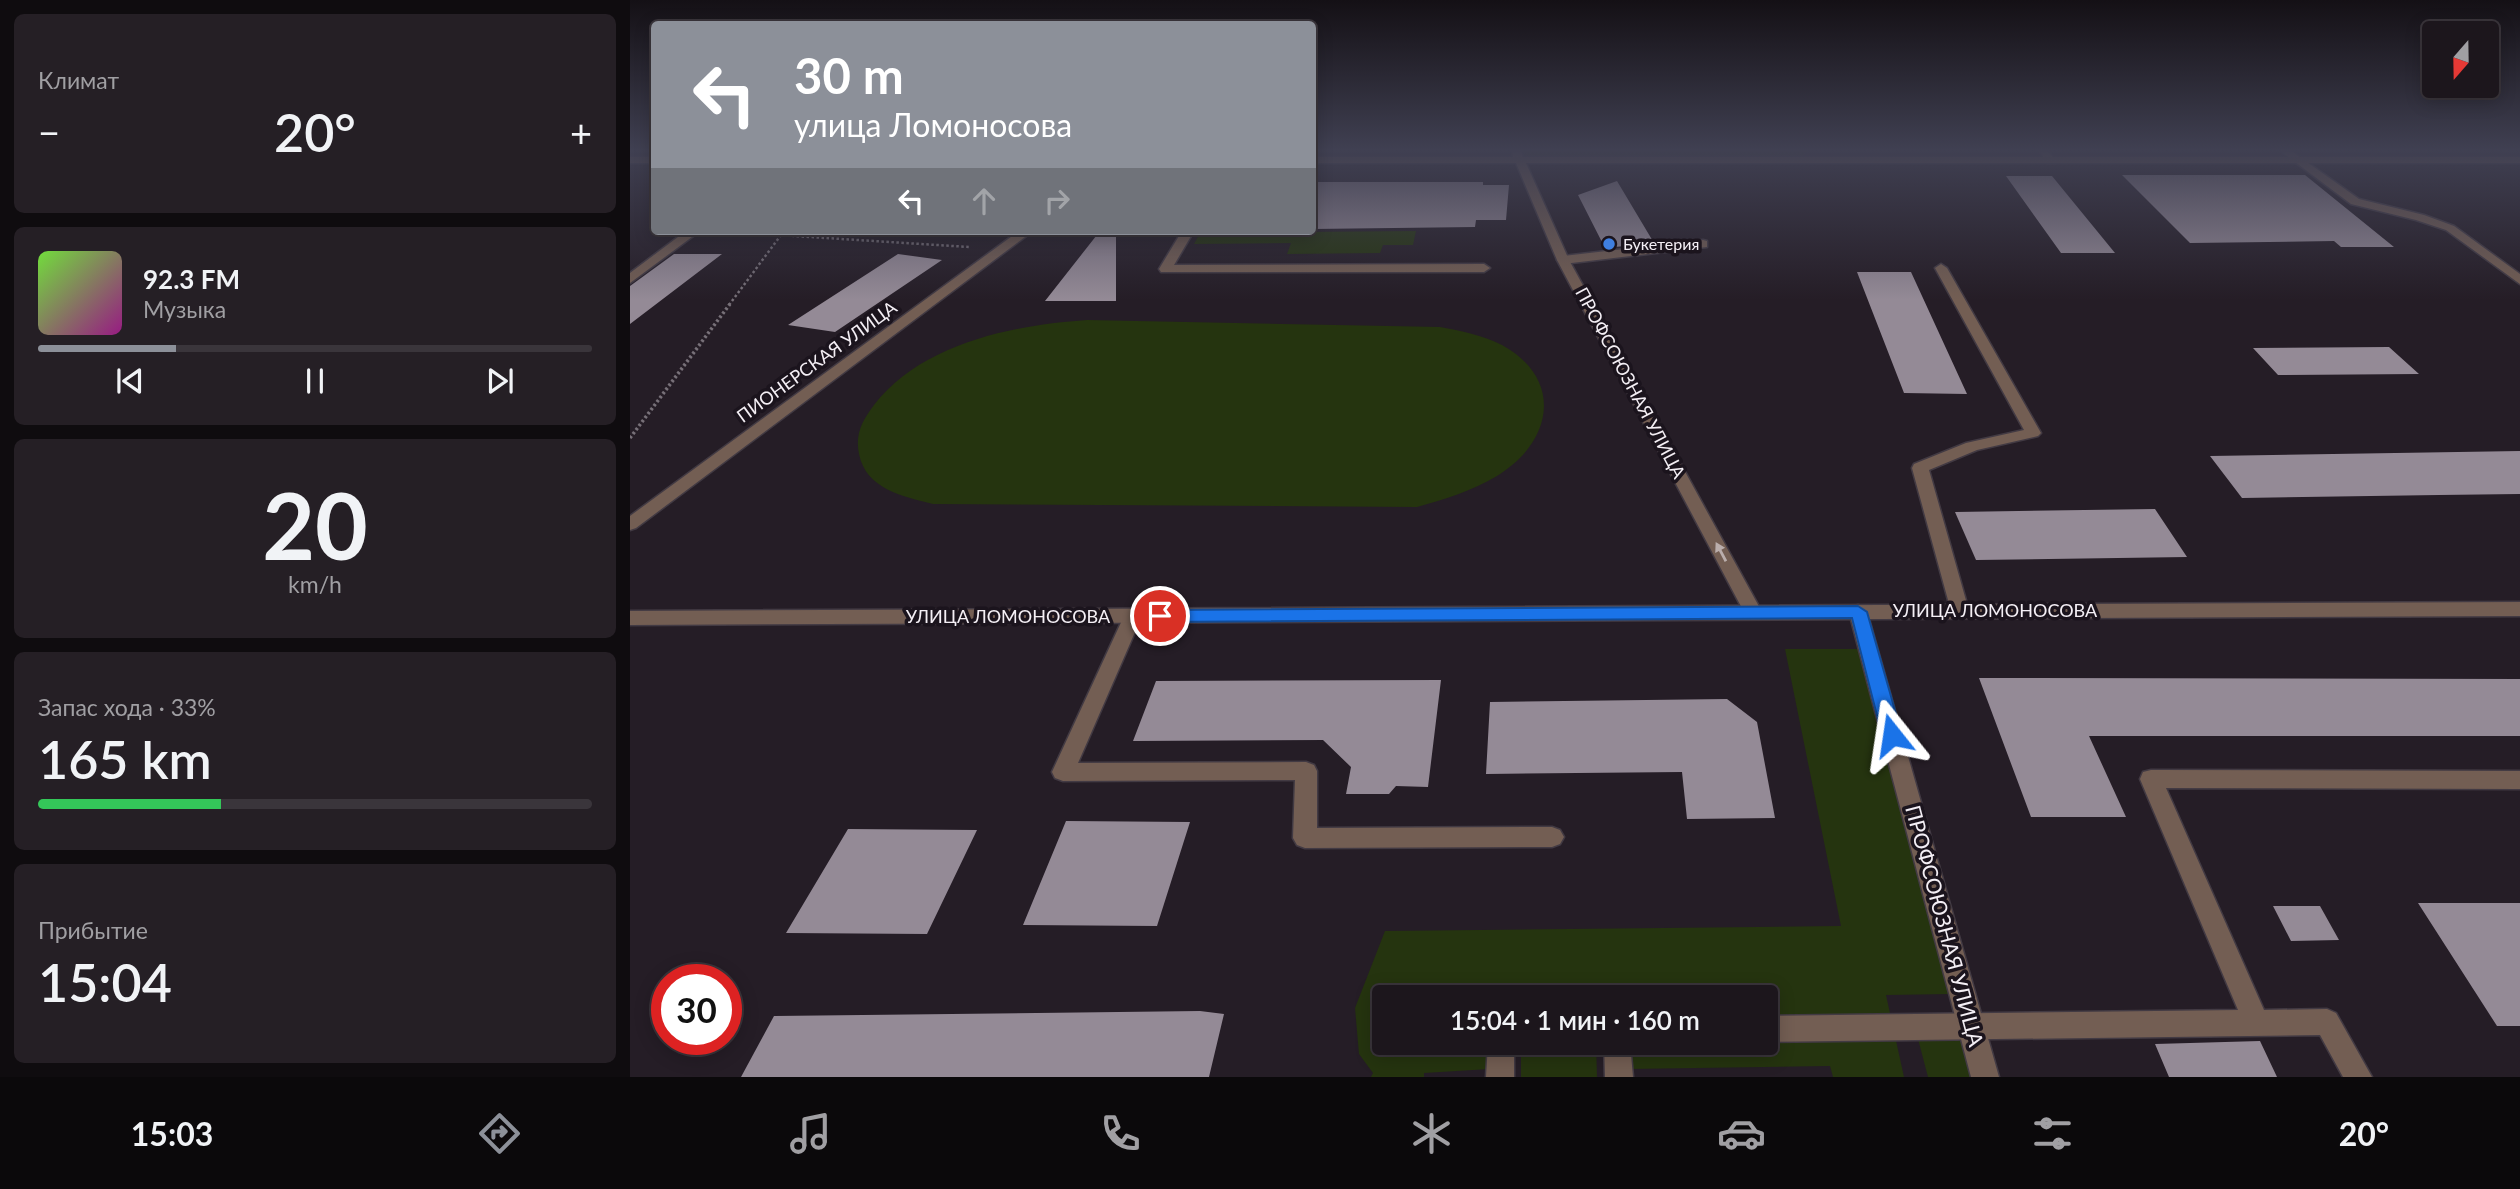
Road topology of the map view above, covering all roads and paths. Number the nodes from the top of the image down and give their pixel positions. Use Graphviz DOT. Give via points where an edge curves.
graph roads {
  1 [pos="1537,200"];
  2 [pos="2353,200"];
  3 [pos="689,235"];
  4 [pos="774,235"];
  5 [pos="1021,235"];
  6 [pos="1186,235"];
  7 [pos="778,236"];
  8 [pos="1703,244"];
  9 [pos="1002,249"];
  10 [pos="1563,260"];
  11 [pos="1484,268"];
  12 [pos="1941,268"];
  13 [pos="630,279"];
  14 [pos="2520,280"];
  15 [pos="630,438"];
  16 [pos="630,524"];
  17 [pos="2520,610"];
  18 [pos="1960,611"];
  19 [pos="1753,612"];
  20 [pos="1858,612"];
  21 [pos="1133,616"];
  22 [pos="630,618"];
  23 [pos="2520,780"];
  24 [pos="1552,836"];
  25 [pos="2256,1022"];
  26 [pos="1971,1026"];
  27 [pos="1778,1029"];
  28 [pos="1501,1055"];
  29 [pos="1618,1055"];
  30 [pos="1500,1077"];
  31 [pos="1619,1077"];
  32 [pos="1985,1077"];
  33 [pos="2358,1077"];
  1 -- 10 [label="street, ПРОФСОЮЗНАЯ УЛИЦА"];
  2 -- 14 [label="street" via="2450,228"];
  3 -- 13 [label="street"];
  4 -- 7 [label="path"];
  5 -- 9 [label="street, ПИОНЕРСКАЯ УЛИЦА"];
  6 -- 11 [label="street" via="1166,269"];
  7 -- 9 [label="path"];
  7 -- 15 [label="path"];
  8 -- 10 [label="street"];
  9 -- 16 [label="street, ПИОНЕРСКАЯ УЛИЦА"];
  19 -- 10 [label="street, ПРОФСОЮЗНАЯ УЛИЦА, one-way"];
  12 -- 18 [label="street" via="2034,433 1972,446 1920,468"];
  17 -- 18 [label="street, УЛИЦА ЛОМОНОСОВА"];
  18 -- 20 [label="street, УЛИЦА ЛОМОНОСОВА"];
  19 -- 20 [label="street, УЛИЦА ЛОМОНОСОВА"];
  19 -- 21 [label="street, УЛИЦА ЛОМОНОСОВА"];
  20 -- 26 [label="street, ПРОФСОЮЗНАЯ УЛИЦА"];
  21 -- 22 [label="street, УЛИЦА ЛОМОНОСОВА"];
  21 -- 24 [label="street" via="1063,772 1306,771 1305,838"];
  23 -- 25 [label="street" via="2151,779"];
  25 -- 26 [label="street"];
  25 -- 33 [label="street" via="2327,1022"];
  26 -- 27 [label="street"];
  26 -- 32 [label="street, ПРОФСОЮЗНАЯ УЛИЦА"];
  28 -- 30 [label="street"];
  29 -- 31 [label="street"];
}
